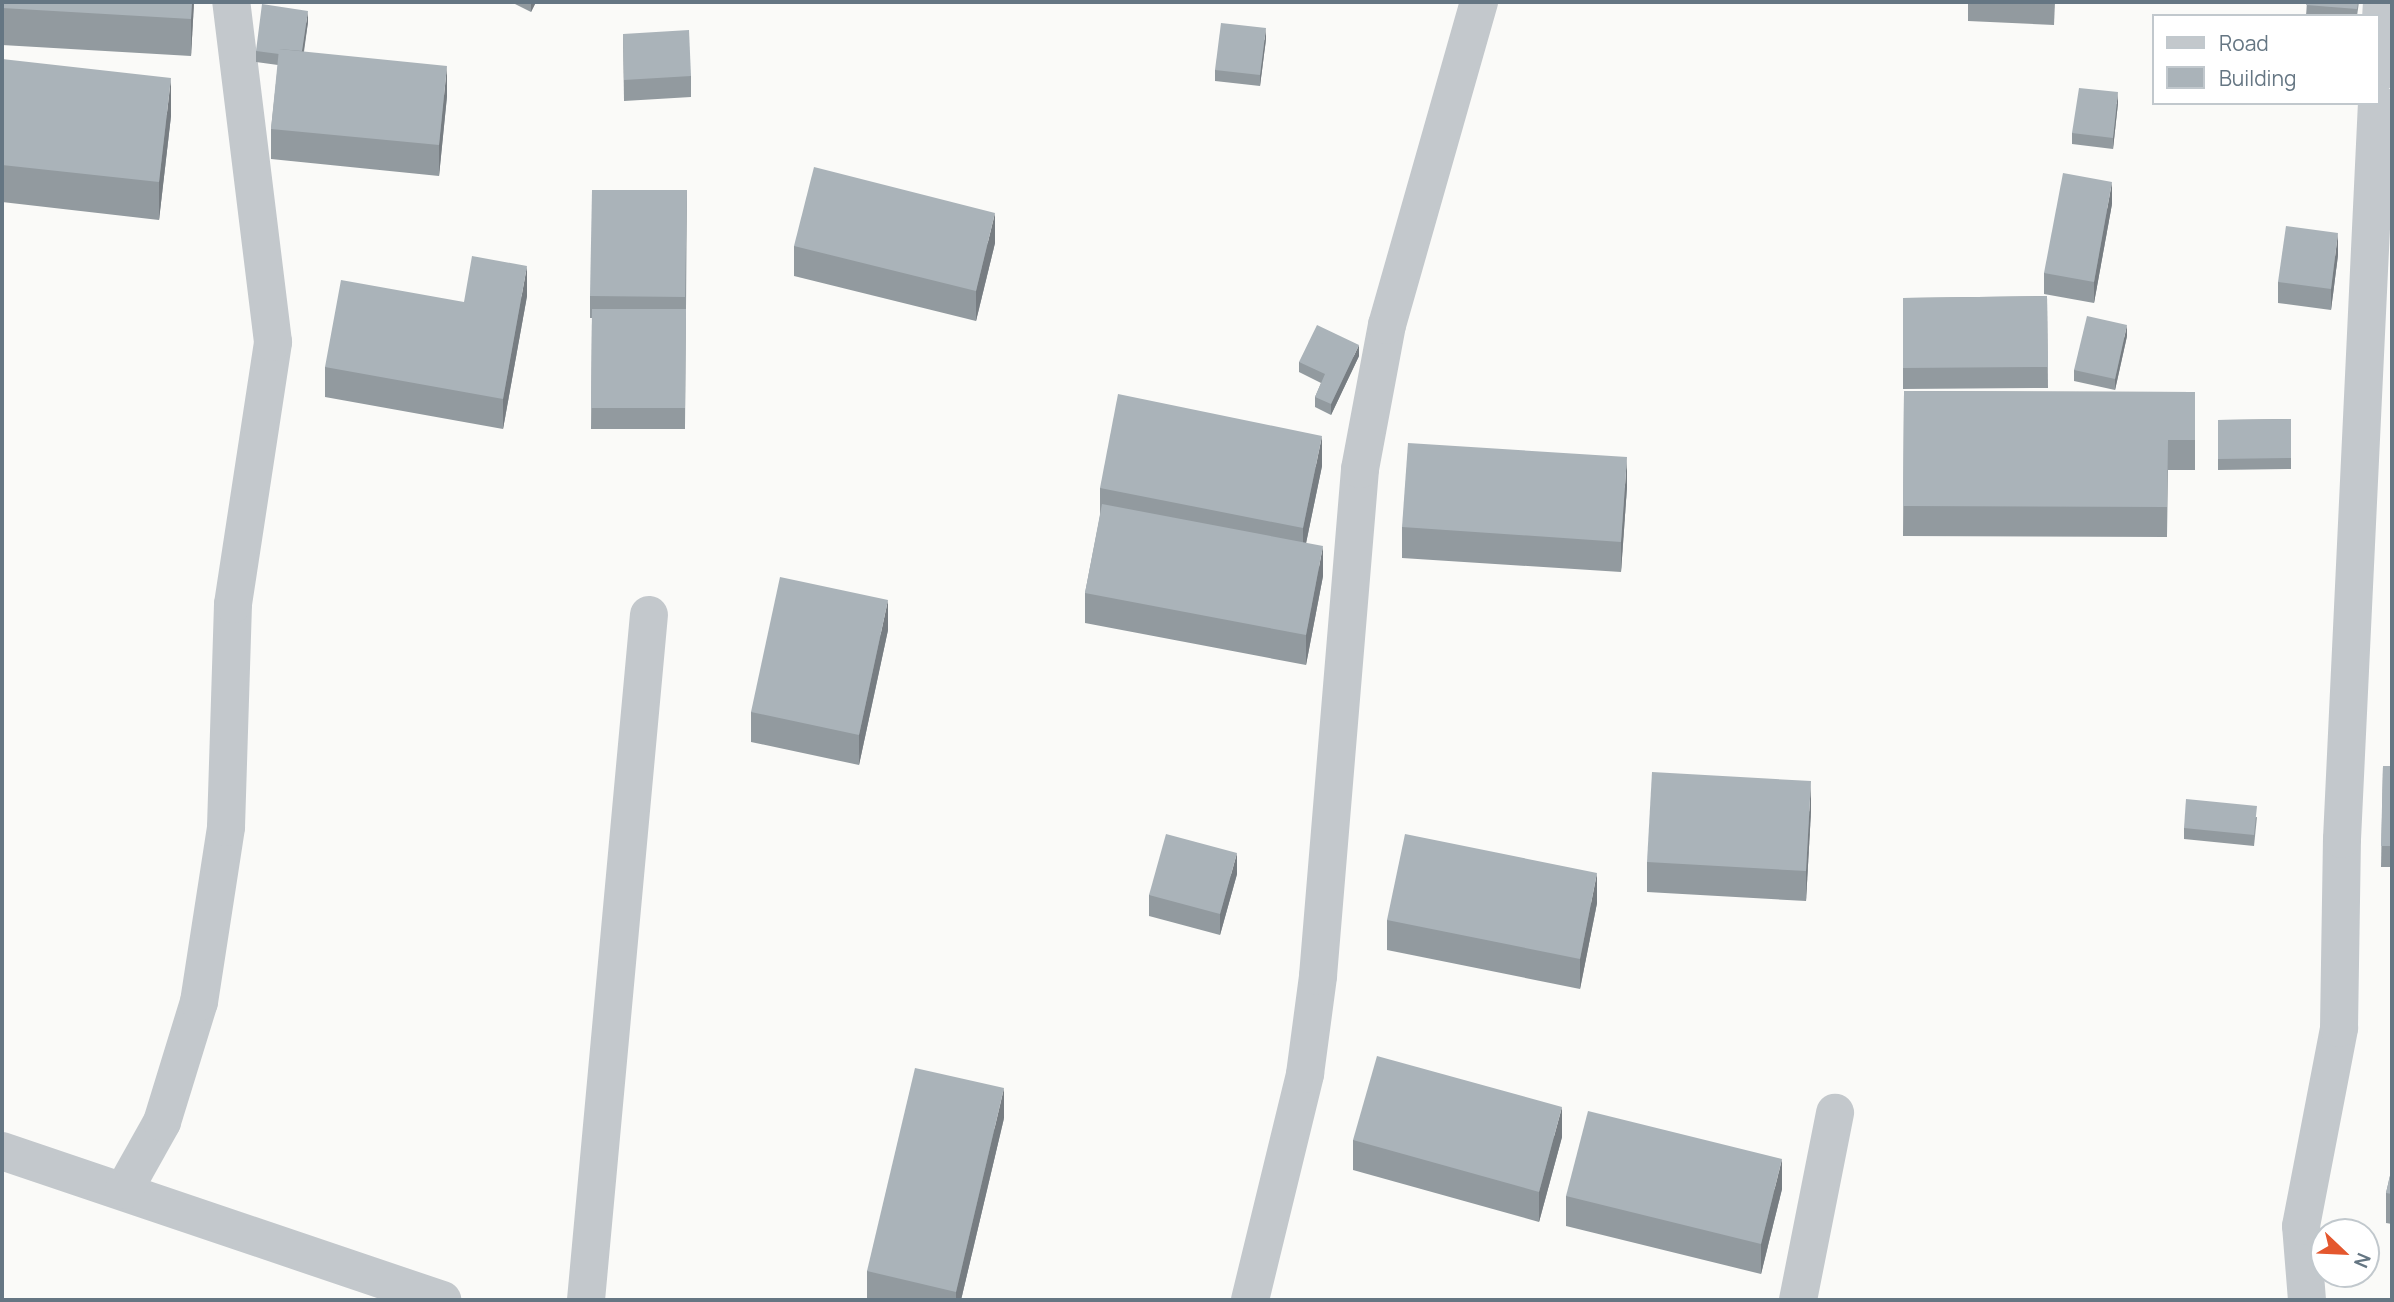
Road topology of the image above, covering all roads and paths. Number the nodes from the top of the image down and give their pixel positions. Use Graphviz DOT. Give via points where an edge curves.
graph roads {
  1 [pos="231,2"];
  2 [pos="1479,2"];
  3 [pos="2382,2"];
  4 [pos="2380,38"];
  5 [pos="2377,105"];
  6 [pos="649,615"];
  7 [pos="1835,1113"];
  8 [pos="2,1150"];
  9 [pos="124,1190"];
  10 [pos="443,1300"];
  11 [pos="586,1300"];
  12 [pos="1250,1300"];
  13 [pos="1798,1300"];
  14 [pos="2307,1300"];
  1 -- 9 [label="street" via="274,342 233,604 226,827 199,1002 162,1122"];
  2 -- 12 [label="street" via="1387,325 1360,469 1317,988 1305,1074"];
  3 -- 4 [label="street"];
  5 -- 14 [label="street" via="2342,839 2339,1028 2301,1226"];
  6 -- 11 [label="street"];
  7 -- 13 [label="street"];
  8 -- 9 [label="street"];
  9 -- 10 [label="street"];
}
